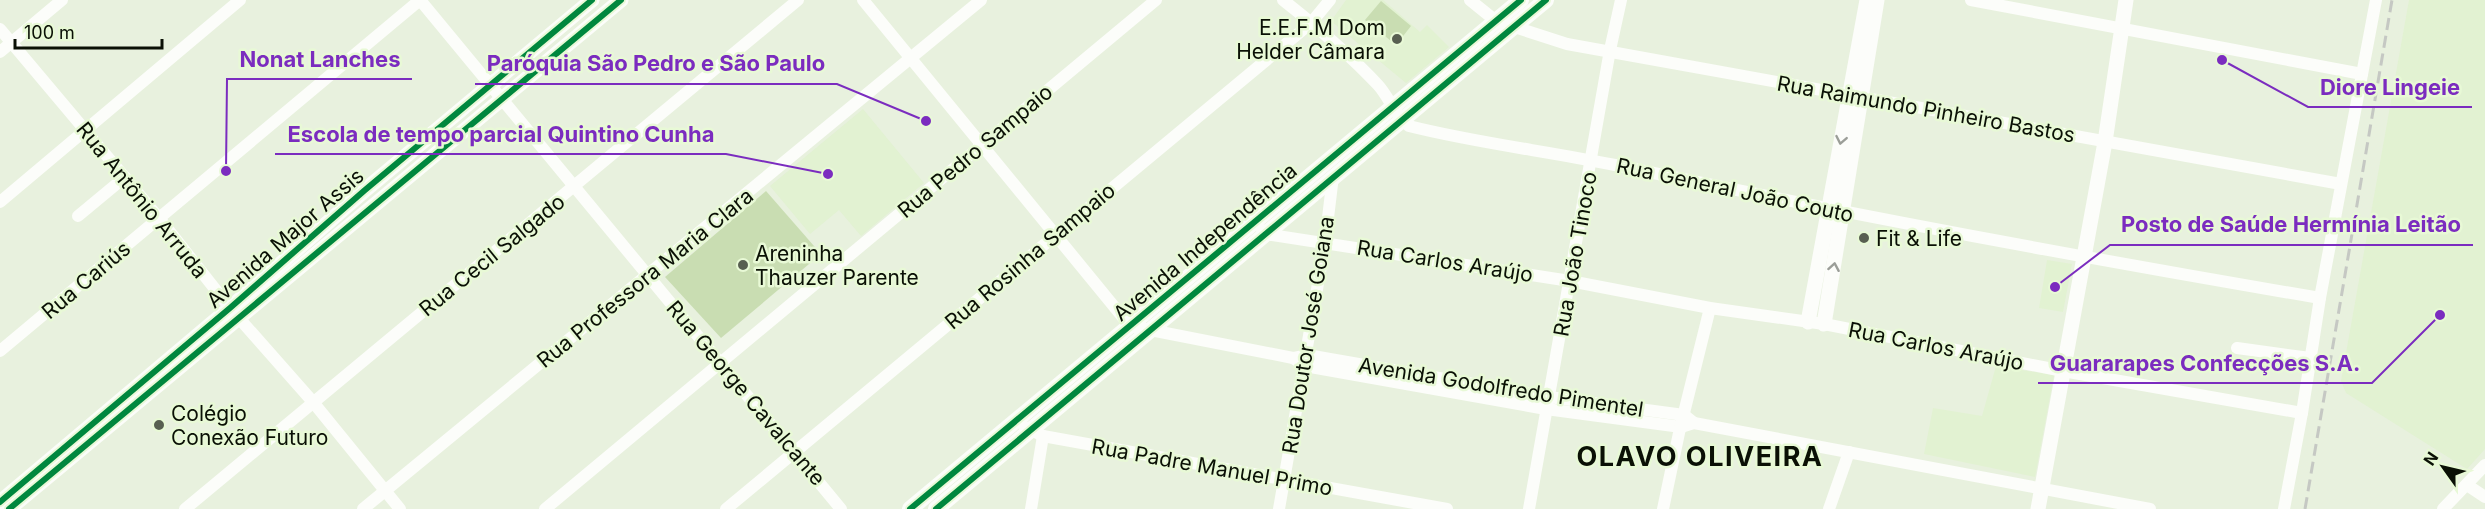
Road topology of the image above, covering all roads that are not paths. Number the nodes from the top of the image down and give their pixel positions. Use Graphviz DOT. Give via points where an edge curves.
graph roads {
  1 [pos="62,0"];
  2 [pos="240,0"];
  3 [pos="420,0"];
  4 [pos="592,0"];
  5 [pos="621,0"];
  6 [pos="798,0"];
  7 [pos="863,0"];
  8 [pos="981,0"];
  9 [pos="1156,0"];
  10 [pos="1283,0"];
  11 [pos="1330,0"];
  12 [pos="1470,0"];
  13 [pos="1521,0"];
  14 [pos="1546,0"];
  15 [pos="1621,0"];
  16 [pos="1867,0"];
  17 [pos="1877,0"];
  18 [pos="1971,0"];
  19 [pos="2127,0"];
  20 [pos="2376,0"];
  21 [pos="1496,21"];
  22 [pos="1311,23"];
  23 [pos="1513,27"];
  24 [pos="2122,28"];
  25 [pos="0,29"];
  26 [pos="12,42"];
  27 [pos="1610,50"];
  28 [pos="0,52"];
  29 [pos="912,59"];
  30 [pos="2362,74"];
  31 [pos="491,84"];
  32 [pos="1855,97"];
  33 [pos="503,99"];
  34 [pos="1397,112"];
  35 [pos="85,130"];
  36 [pos="2105,142"];
  37 [pos="983,144"];
  38 [pos="1591,160"];
  39 [pos="1328,170"];
  40 [pos="125,177"];
  41 [pos="2341,183"];
  42 [pos="574,187"];
  43 [pos="365,190"];
  44 [pos="0,202"];
  45 [pos="376,206"];
  46 [pos="1836,211"];
  47 [pos="78,216"];
  48 [pos="159,218"];
  49 [pos="1259,228"];
  50 [pos="1056,235"];
  51 [pos="1325,243"];
  52 [pos="2082,258"];
  53 [pos="647,275"];
  54 [pos="1570,280"];
  55 [pos="2320,298"];
  56 [pos="1710,308"];
  57 [pos="234,313"];
  58 [pos="1816,323"];
  59 [pos="1130,326"];
  60 [pos="1149,330"];
  61 [pos="2236,348"];
  62 [pos="0,351"];
  63 [pos="2310,358"];
  64 [pos="1306,360"];
  65 [pos="721,364"];
  66 [pos="2062,371"];
  67 [pos="313,402"];
  68 [pos="1548,403"];
  69 [pos="2302,413"];
  70 [pos="1685,422"];
  71 [pos="1030,429"];
  72 [pos="81,441"];
  73 [pos="795,452"];
  74 [pos="1849,452"];
  75 [pos="2485,465"];
  76 [pos="1284,479"];
  77 [pos="2467,485"];
  78 [pos="2042,489"];
  79 [pos="384,491"];
  80 [pos="2485,497"];
  81 [pos="0,502"];
  82 [pos="9,509"];
  83 [pos="185,509"];
  84 [pos="363,509"];
  85 [pos="400,509"];
  86 [pos="545,509"];
  87 [pos="726,509"];
  88 [pos="841,509"];
  89 [pos="910,509"];
  90 [pos="936,509"];
  91 [pos="1031,509"];
  92 [pos="1279,509"];
  93 [pos="1447,509"];
  94 [pos="1529,509"];
  95 [pos="1663,509"];
  96 [pos="1829,509"];
  97 [pos="2038,509"];
  98 [pos="2150,509"];
  99 [pos="2284,509"];
  100 [pos="2443,509"];
  1 -- 26 [label="street"];
  2 -- 35 [label="street"];
  3 -- 31 [label="street, Rua George Cavalcante"];
  3 -- 48 [label="street, Rua Cariús"];
  4 -- 31 [label="street, Avenida Major Assis"];
  5 -- 33 [label="street, Avenida Major Assis"];
  6 -- 42 [label="street, Rua Cecil Salgado"];
  7 -- 29 [label="street"];
  8 -- 29 [label="street, Rua Professora Maria Clara"];
  9 -- 37 [label="street, Rua Pedro Sampaio"];
  10 -- 22 [label="street"];
  11 -- 22 [label="street, Rua Rosinha Sampaio"];
  12 -- 21 [label="street, Rua Raimundo Pinheiro Bastos"];
  13 -- 21 [label="main road, Avenida Independência"];
  14 -- 23 [label="main road, Avenida Independência"];
  15 -- 27 [label="street, Rua João Tinoco"];
  16 -- 32 [label="street"];
  17 -- 32 [label="street"];
  18 -- 24 [label="street"];
  19 -- 24 [label="street"];
  20 -- 30 [label="street"];
  21 -- 23 [label="street, Rua Raimundo Pinheiro Bastos"];
  21 -- 34 [label="main road, Avenida Independência"];
  22 -- 34 [label="street" via="1370,77"];
  22 -- 50 [label="street, Rua Rosinha Sampaio"];
  23 -- 27 [label="street, Rua Raimundo Pinheiro Bastos" via="1567,44"];
  23 -- 34 [label="main road, Avenida Independência"];
  24 -- 30 [label="street"];
  24 -- 36 [label="street"];
  25 -- 26 [label="street, Rua Antônio Arruda"];
  26 -- 28 [label="street"];
  26 -- 35 [label="street, Rua Antônio Arruda"];
  27 -- 32 [label="street, Rua Raimundo Pinheiro Bastos"];
  27 -- 38 [label="street, Rua João Tinoco"];
  29 -- 37 [label="street"];
  29 -- 53 [label="street, Rua Professora Maria Clara"];
  30 -- 41 [label="street"];
  31 -- 33 [label="street, Rua George Cavalcante"];
  31 -- 43 [label="street, Avenida Major Assis"];
  32 -- 36 [label="street, Rua Raimundo Pinheiro Bastos"];
  32 -- 46 [label="street"];
  33 -- 42 [label="street, Rua George Cavalcante"];
  33 -- 45 [label="street, Avenida Major Assis"];
  34 -- 38 [label="street, Rua General João Couto" via="1413,127"];
  34 -- 39 [label="main road, Avenida Independência"];
  35 -- 40 [label="street, Rua Antônio Arruda"];
  35 -- 44 [label="street"];
  36 -- 41 [label="street, Rua Raimundo Pinheiro Bastos"];
  36 -- 52 [label="street"];
  37 -- 50 [label="street"];
  37 -- 65 [label="street, Rua Pedro Sampaio"];
  38 -- 46 [label="street, Rua General João Couto"];
  38 -- 54 [label="street, Rua João Tinoco"];
  39 -- 49 [label="main road, Avenida Independência"];
  39 -- 51 [label="street, Rua Doutor José Goiana"];
  40 -- 47 [label="street"];
  40 -- 48 [label="street, Rua Antônio Arruda"];
  41 -- 55 [label="street"];
  42 -- 53 [label="street, Rua George Cavalcante"];
  42 -- 67 [label="street, Rua Cecil Salgado"];
  43 -- 45 [label="street"];
  43 -- 57 [label="street, Avenida Major Assis"];
  45 -- 57 [label="street, Avenida Major Assis"];
  46 -- 52 [label="street, Rua General João Couto"];
  46 -- 58 [label="street"];
  48 -- 57 [label="street, Rua Antônio Arruda"];
  48 -- 62 [label="street, Rua Cariús"];
  49 -- 51 [label="street, Rua Carlos Araújo"];
  49 -- 59 [label="main road, Avenida Independência"];
  49 -- 60 [label="main road, Avenida Independência"];
  50 -- 59 [label="street"];
  50 -- 73 [label="street, Rua Rosinha Sampaio"];
  51 -- 54 [label="street, Rua Carlos Araújo"];
  51 -- 64 [label="street, Rua Doutor José Goiana"];
  52 -- 55 [label="street, Rua General João Couto"];
  52 -- 66 [label="street"];
  53 -- 65 [label="street, Rua George Cavalcante"];
  53 -- 79 [label="street, Rua Professora Maria Clara"];
  54 -- 56 [label="street, Rua Carlos Araújo"];
  54 -- 68 [label="street, Rua João Tinoco"];
  55 -- 63 [label="street"];
  56 -- 58 [label="street, Rua Carlos Araújo"];
  56 -- 70 [label="street"];
  57 -- 67 [label="street, Rua Antônio Arruda"];
  57 -- 72 [label="street, Avenida Major Assis"];
  58 -- 66 [label="street, Rua Carlos Araújo"];
  59 -- 60 [label="street"];
  59 -- 71 [label="main road, Avenida Independência"];
  60 -- 64 [label="street"];
  60 -- 71 [label="main road, Avenida Independência"];
  61 -- 63 [label="street"];
  63 -- 69 [label="street"];
  64 -- 68 [label="street, Avenida Godolfredo Pimentel"];
  64 -- 76 [label="street, Rua Doutor José Goiana"];
  65 -- 73 [label="street, Rua George Cavalcante"];
  65 -- 86 [label="street, Rua Pedro Sampaio"];
  66 -- 69 [label="street, Rua Carlos Araújo"];
  66 -- 78 [label="street"];
  67 -- 79 [label="street, Rua Antônio Arruda"];
  67 -- 83 [label="street, Rua Cecil Salgado"];
  68 -- 70 [label="street, Avenida Godolfredo Pimentel"];
  68 -- 94 [label="street, Rua João Tinoco"];
  69 -- 99 [label="street"];
  70 -- 74 [label="street, Avenida Godolfredo Pimentel"];
  70 -- 95 [label="street"];
  71 -- 76 [label="street, Rua Padre Manuel Primo"];
  71 -- 89 [label="main road, Avenida Independência"];
  71 -- 90 [label="main road, Avenida Independência"];
  71 -- 91 [label="street"];
  72 -- 81 [label="street, Avenida Major Assis"];
  72 -- 82 [label="street, Avenida Major Assis"];
  73 -- 87 [label="street, Rua Rosinha Sampaio"];
  73 -- 88 [label="street, Rua George Cavalcante"];
  74 -- 78 [label="street, Avenida Godolfredo Pimentel"];
  74 -- 96 [label="street"];
  75 -- 77 [label="street"];
  76 -- 92 [label="street, Rua Doutor José Goiana"];
  76 -- 93 [label="street, Rua Padre Manuel Primo"];
  77 -- 80 [label="street"];
  77 -- 100 [label="street"];
  78 -- 97 [label="street"];
  78 -- 98 [label="street, Avenida Godolfredo Pimentel"];
  79 -- 84 [label="street, Rua Professora Maria Clara"];
  79 -- 85 [label="street, Rua Antônio Arruda"];
}
